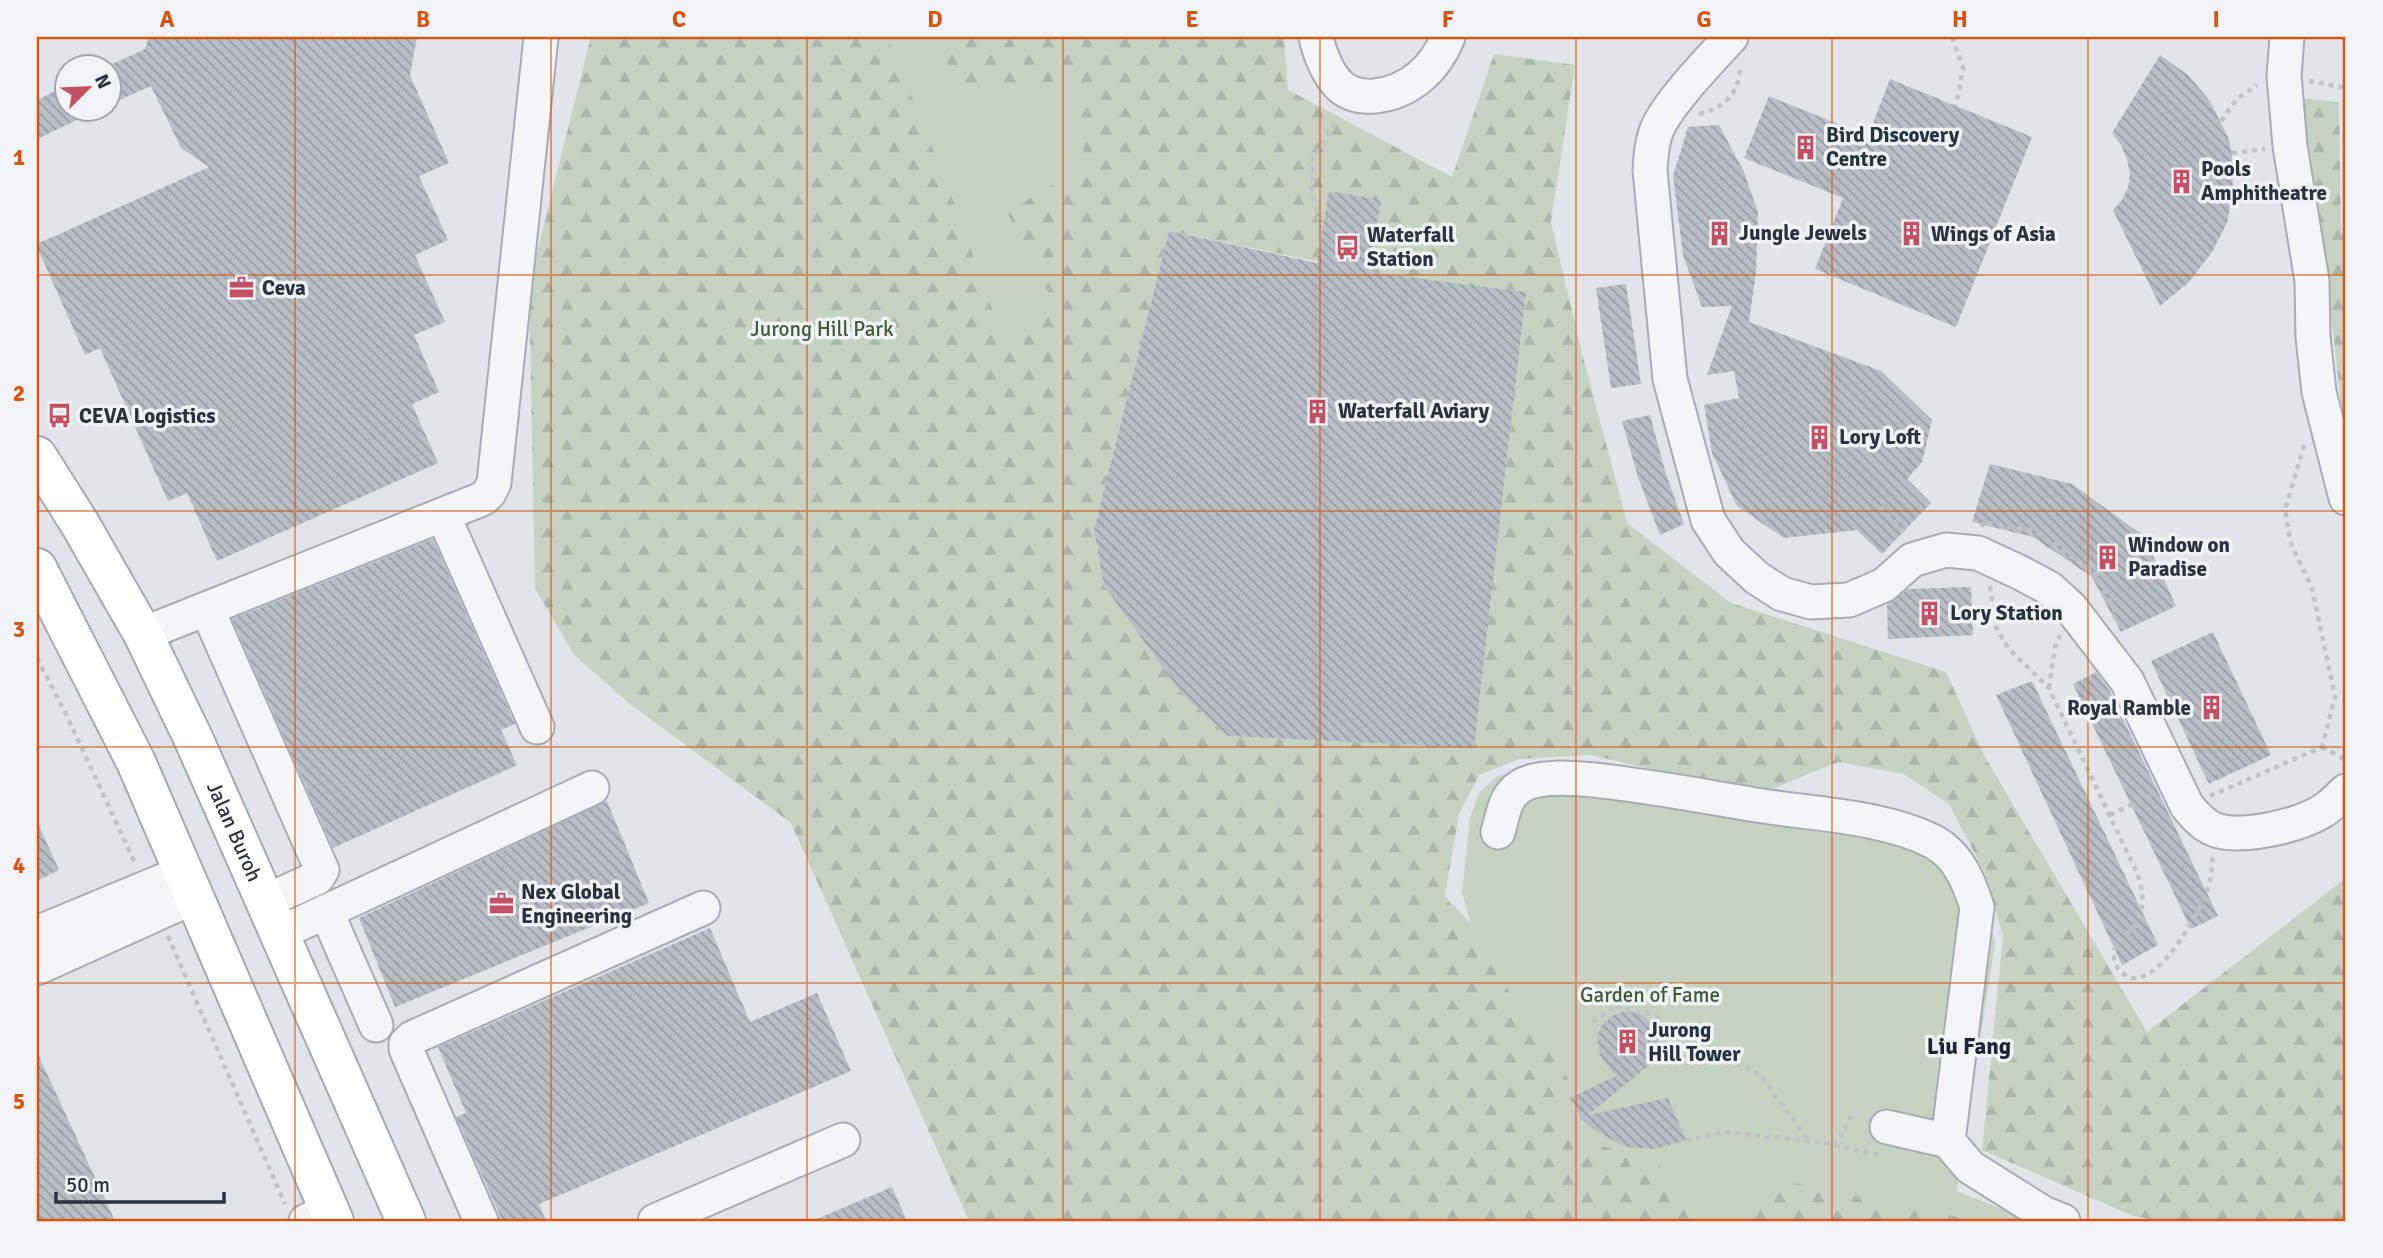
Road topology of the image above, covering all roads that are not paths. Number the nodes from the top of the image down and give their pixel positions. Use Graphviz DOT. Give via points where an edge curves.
graph roads {
  1 [pos="541,37"];
  2 [pos="1316,37"];
  3 [pos="1448,37"];
  4 [pos="1731,37"];
  5 [pos="2287,37"];
  6 [pos="37,456"];
  7 [pos="2346,498"];
  8 [pos="443,515"];
  9 [pos="37,568"];
  10 [pos="207,609"];
  11 [pos="143,634"];
  12 [pos="537,727"];
  13 [pos="592,788"];
  14 [pos="2346,791"];
  15 [pos="1498,832"];
  16 [pos="189,884"];
  17 [pos="703,908"];
  18 [pos="326,911"];
  19 [pos="273,917"];
  20 [pos="37,933"];
  21 [pos="37,968"];
  22 [pos="376,1026"];
  23 [pos="1887,1127"];
  24 [pos="843,1140"];
  25 [pos="1948,1142"];
  26 [pos="324,1218"];
  27 [pos="406,1221"];
  28 [pos="481,1221"];
  29 [pos="655,1221"];
  30 [pos="2063,1221"];
  1 -- 8 [label="street" via="494,483 482,499"];
  2 -- 3 [label="street" via="1333,78 1363,97 1409,86 1439,56"];
  4 -- 14 [label="street" via="1659,126 1650,170 1670,379 1708,520 1729,552 1782,594 1811,602 1849,600 1884,585 1912,560 1946,550 1975,552 2049,588 2071,608 2127,681 2181,795 2198,819 2211,828 2244,834 2281,826 2321,812"];
  5 -- 7 [label="street" via="2284,76 2290,146 2312,281 2319,392"];
  6 -- 11 [label="main road, Jalan Buroh"];
  8 -- 10 [label="street"];
  8 -- 12 [label="street"];
  9 -- 16 [label="main road" via="136,762"];
  10 -- 11 [label="street"];
  10 -- 19 [label="street" via="321,864 317,878"];
  11 -- 19 [label="main road, Jalan Buroh"];
  13 -- 18 [label="street"];
  15 -- 25 [label="street" via="1507,799 1521,786 1541,780 1592,780 1851,819 1905,830 1937,844 1967,876 1978,907"];
  16 -- 20 [label="street"];
  16 -- 21 [label="street"];
  16 -- 26 [label="main road"];
  17 -- 28 [label="street" via="405,1044"];
  18 -- 19 [label="street"];
  18 -- 22 [label="street"];
  19 -- 27 [label="main road, Jalan Buroh"];
  23 -- 25 [label="street"];
  24 -- 29 [label="street"];
  25 -- 30 [label="street" via="1970,1167"];
}
